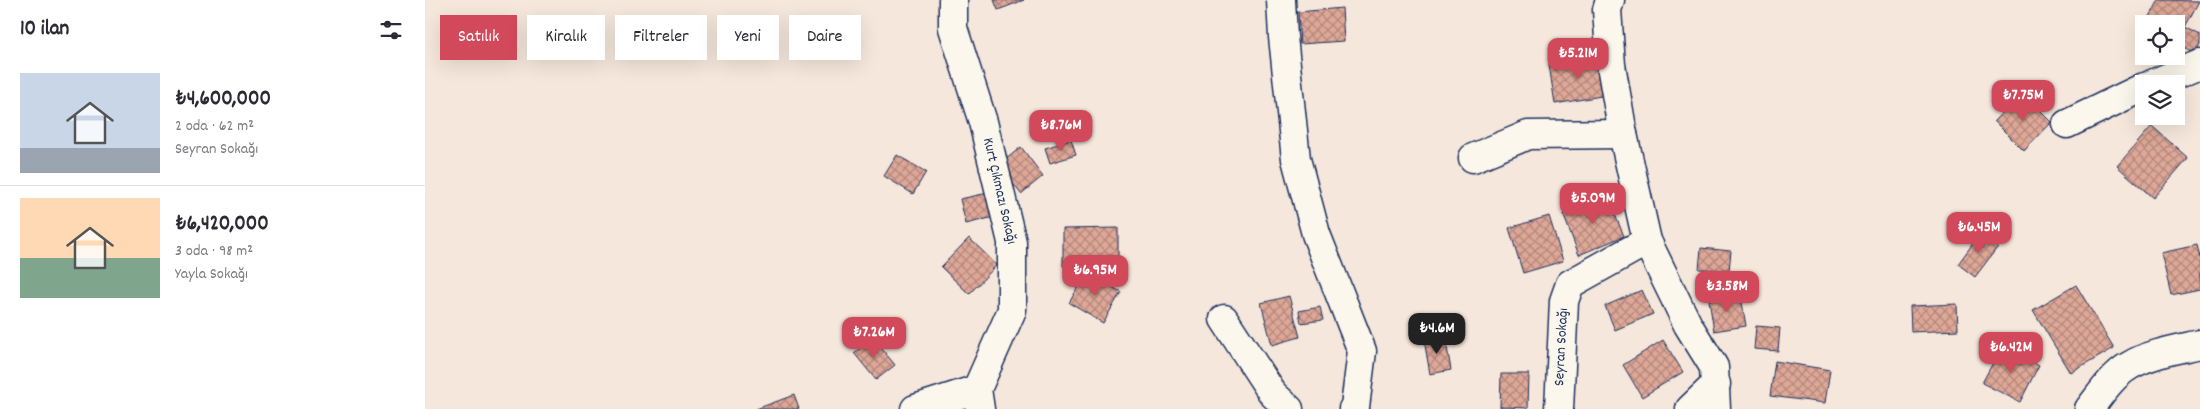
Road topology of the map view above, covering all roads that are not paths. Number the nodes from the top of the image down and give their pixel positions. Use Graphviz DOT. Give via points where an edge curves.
graph roads {
  1 [pos="953,0"];
  2 [pos="1281,0"];
  3 [pos="1610,0"];
  4 [pos="2200,64"];
  5 [pos="2174,75"];
  6 [pos="2135,91"];
  7 [pos="2067,124"];
  8 [pos="1623,134"];
  9 [pos="1473,158"];
  10 [pos="1647,241"];
  11 [pos="1224,319"];
  12 [pos="2200,344"];
  13 [pos="1716,397"];
  14 [pos="979,399"];
  15 [pos="915,409"];
  16 [pos="1289,409"];
  17 [pos="1353,409"];
  18 [pos="1559,409"];
  19 [pos="1690,409"];
  20 [pos="2089,409"];
  1 -- 14 [label="street, Kurt Çıkmazı Sokağı" via="953,28 983,122 1012,242 1012,310"];
  2 -- 17 [label="street" via="1296,159 1316,234 1362,351"];
  3 -- 8 [label="street" via="1607,10 1611,64"];
  4 -- 5 [label="street"];
  6 -- 7 [label="street"];
  8 -- 9 [label="street" via="1528,135"];
  8 -- 10 [label="street"];
  10 -- 13 [label="street" via="1688,325 1714,367"];
  10 -- 18 [label="street, Seyran Sokağı" via="1570,284 1564,301"];
  11 -- 16 [label="street" via="1273,394"];
  12 -- 20 [label="street" via="2165,352 2128,366"];
  13 -- 19 [label="street"];
  14 -- 15 [label="street"];
}
